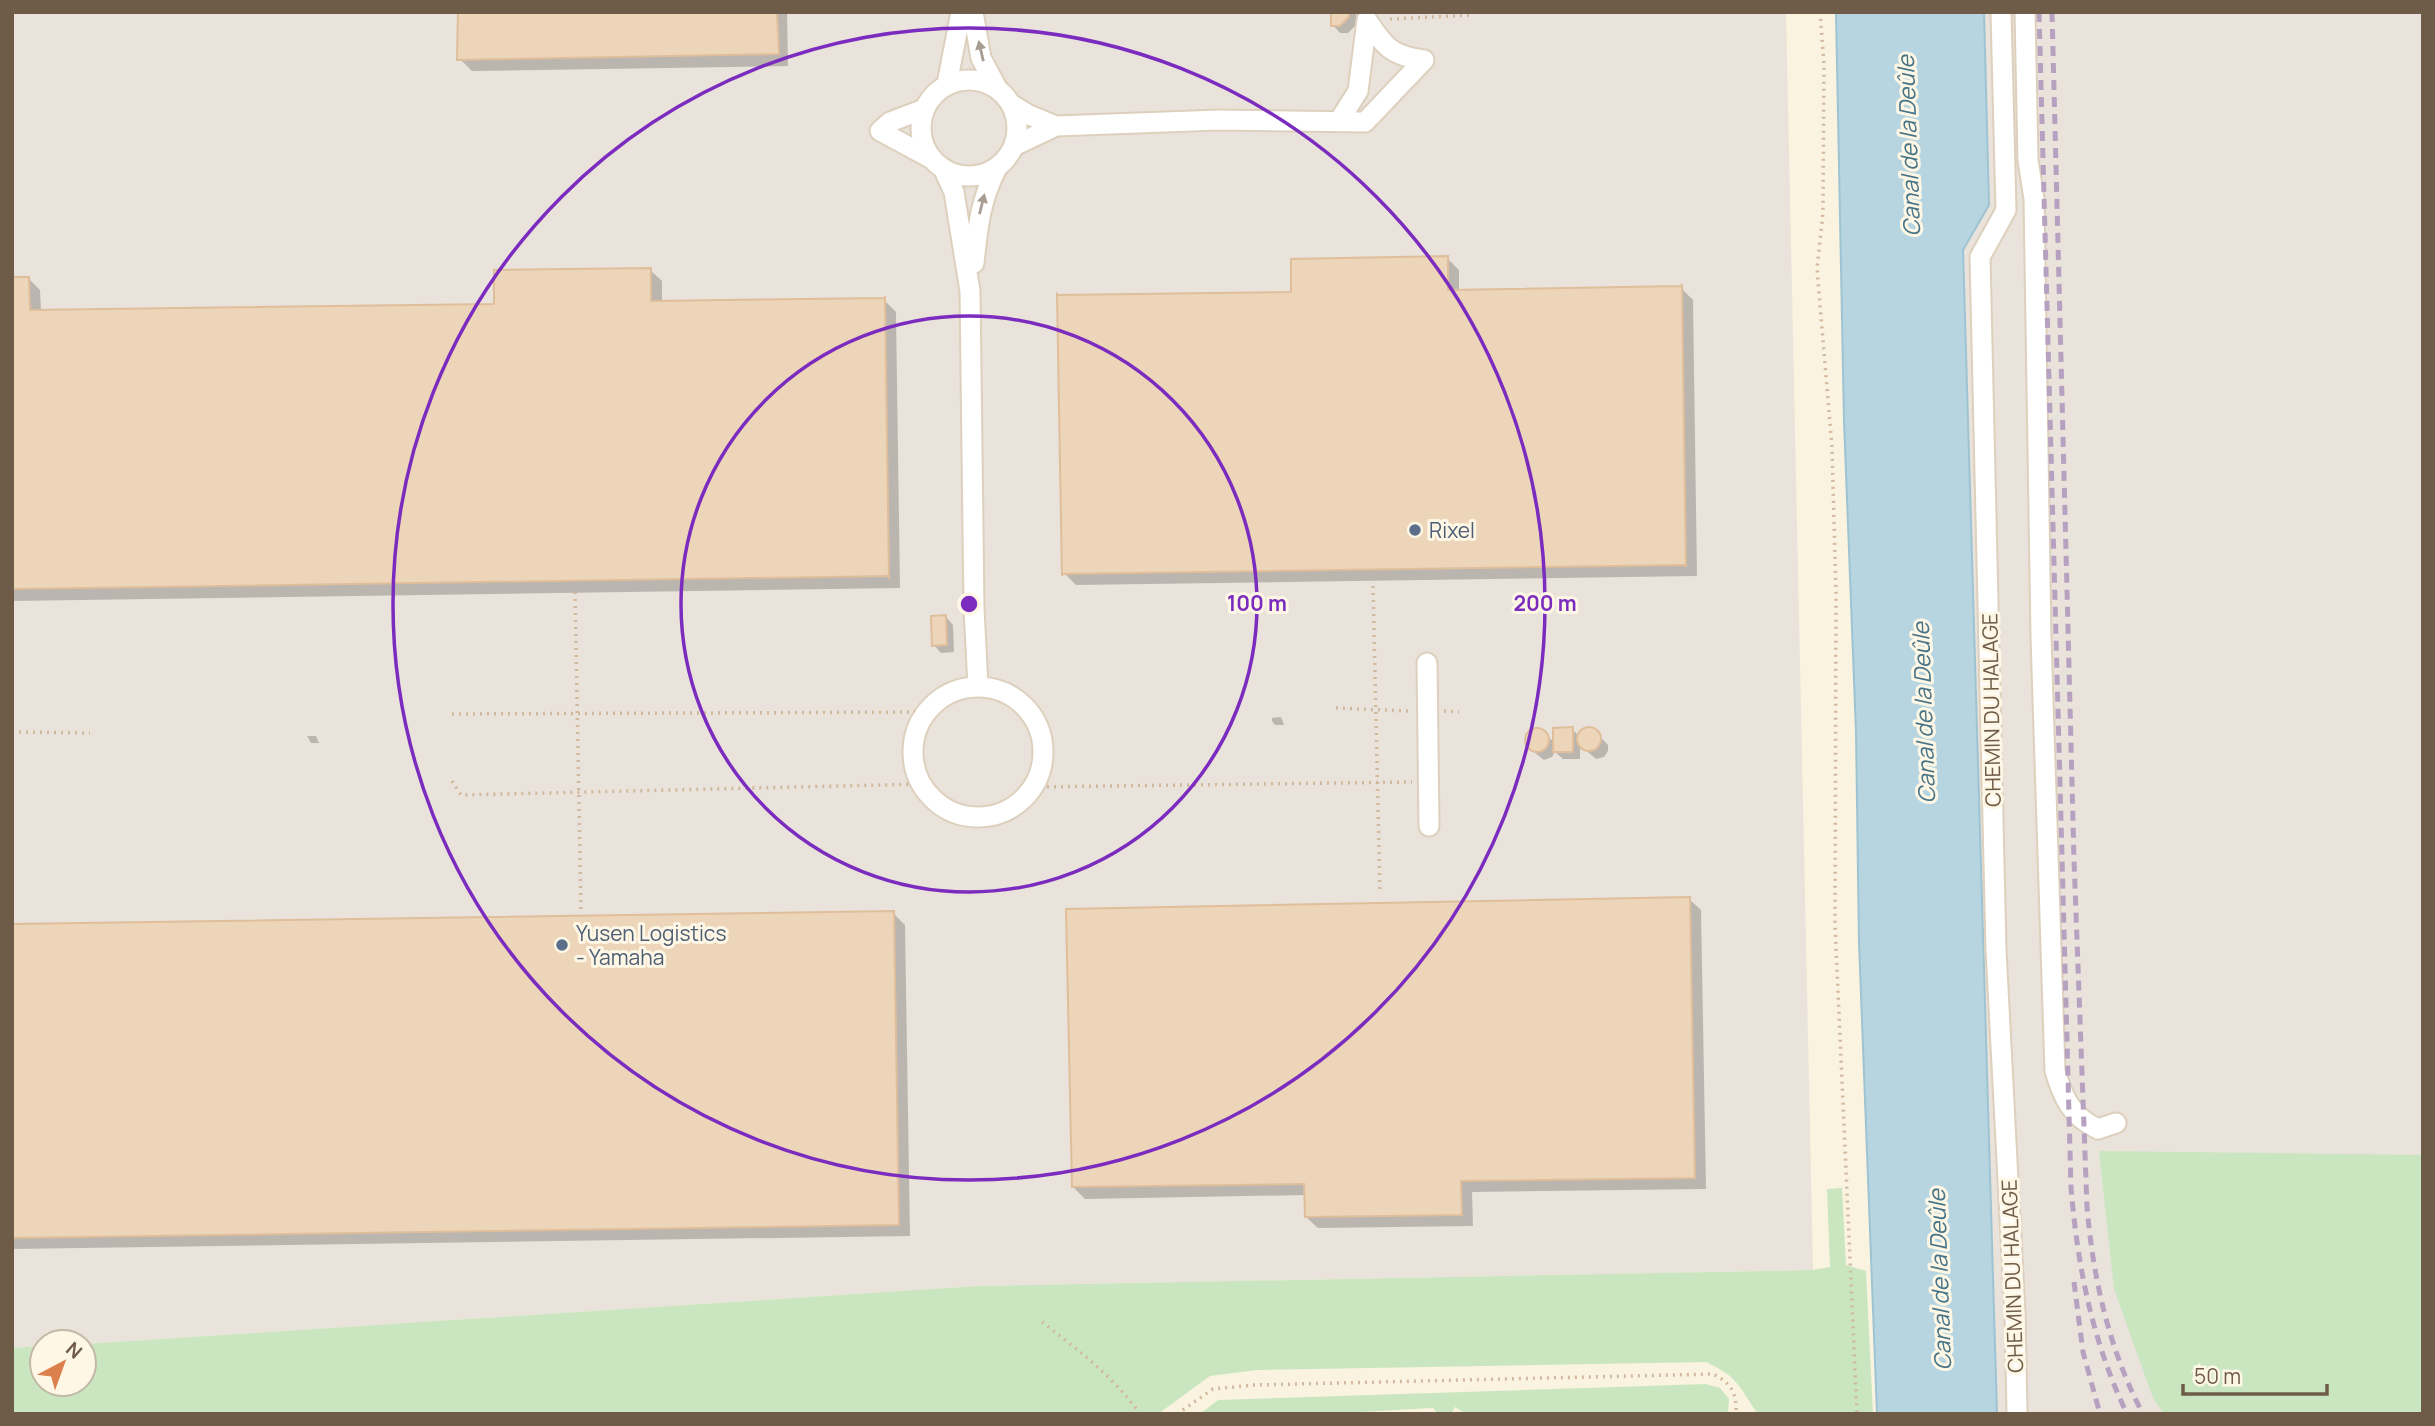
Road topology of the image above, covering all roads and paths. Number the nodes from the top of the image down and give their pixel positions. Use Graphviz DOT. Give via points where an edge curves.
graph roads {
  1 [pos="961,12"];
  2 [pos="973,12"];
  3 [pos="1820,12"];
  4 [pos="2001,12"];
  5 [pos="2025,12"];
  6 [pos="1472,15"];
  7 [pos="1367,20"];
  8 [pos="947,84"];
  9 [pos="997,88"];
  10 [pos="1012,104"];
  11 [pos="924,109"];
  12 [pos="1339,121"];
  13 [pos="1056,126"];
  14 [pos="1014,146"];
  15 [pos="937,164"];
  16 [pos="997,168"];
  17 [pos="970,291"];
  18 [pos="1373,586"];
  19 [pos="575,592"];
  20 [pos="1427,663"];
  21 [pos="978,687"];
  22 [pos="1336,708"];
  23 [pos="1376,710"];
  24 [pos="1427,711"];
  25 [pos="927,712"];
  26 [pos="1459,712"];
  27 [pos="577,713"];
  28 [pos="452,714"];
  29 [pos="12,732"];
  30 [pos="90,733"];
  31 [pos="452,780"];
  32 [pos="1378,782"];
  33 [pos="1428,782"];
  34 [pos="922,784"];
  35 [pos="1033,787"];
  36 [pos="579,792"];
  37 [pos="1429,826"];
  38 [pos="1380,894"];
  39 [pos="581,911"];
  40 [pos="2116,1123"];
  41 [pos="1042,1322"];
  42 [pos="1140,1414"];
  43 [pos="1177,1414"];
  44 [pos="1736,1414"];
  45 [pos="1857,1414"];
  46 [pos="2017,1414"];
  1 -- 8 [label="street"];
  9 -- 2 [label="street, one-way" via="981,58"];
  3 -- 45 [label="path" via="1824,91 1818,270 1832,447 1836,593 1835,925"];
  4 -- 46 [label="street, CHEMIN DU HALAGE" via="2006,210 1980,257 1996,950"];
  5 -- 40 [label="street" via="2028,160 2034,199 2041,637 2055,1071 2069,1107 2084,1122 2098,1129"];
  6 -- 7 [label="path"];
  7 -- 12 [label="street" via="1358,91"];
  7 -- 12 [label="street" via="1384,46 1403,57 1424,60 1365,121"];
  8 -- 9 [label="street" via="975,79"];
  8 -- 11 [label="street"];
  9 -- 10 [label="street"];
  10 -- 13 [label="street"];
  10 -- 14 [label="street" via="1017,127"];
  11 -- 15 [label="street" via="923,144"];
  11 -- 15 [label="street" via="890,122 880,131"];
  12 -- 13 [label="street"];
  13 -- 14 [label="street"];
  14 -- 16 [label="street"];
  15 -- 16 [label="street" via="960,176 986,174"];
  15 -- 17 [label="street" via="954,192"];
  17 -- 16 [label="street, one-way" via="979,216"];
  17 -- 21 [label="street"];
  18 -- 23 [label="path"];
  19 -- 27 [label="path"];
  20 -- 24 [label="street"];
  21 -- 25 [label="street" via="944,696"];
  21 -- 35 [label="street" via="1009,695 1037,726 1041,765"];
  22 -- 23 [label="path"];
  23 -- 24 [label="path"];
  23 -- 32 [label="path"];
  24 -- 26 [label="path"];
  24 -- 33 [label="street"];
  25 -- 27 [label="path"];
  25 -- 34 [label="street" via="915,734 913,753"];
  27 -- 28 [label="path"];
  27 -- 36 [label="path"];
  29 -- 30 [label="path"];
  31 -- 36 [label="path" via="461,794"];
  32 -- 33 [label="path"];
  32 -- 35 [label="path"];
  32 -- 38 [label="path"];
  33 -- 37 [label="street"];
  34 -- 35 [label="street" via="938,804 961,815 981,817 1018,804"];
  34 -- 36 [label="path"];
  36 -- 39 [label="path"];
  41 -- 42 [label="path" via="1087,1357"];
  43 -- 44 [label="path" via="1213,1389 1254,1385 1713,1374 1734,1391"];
}
